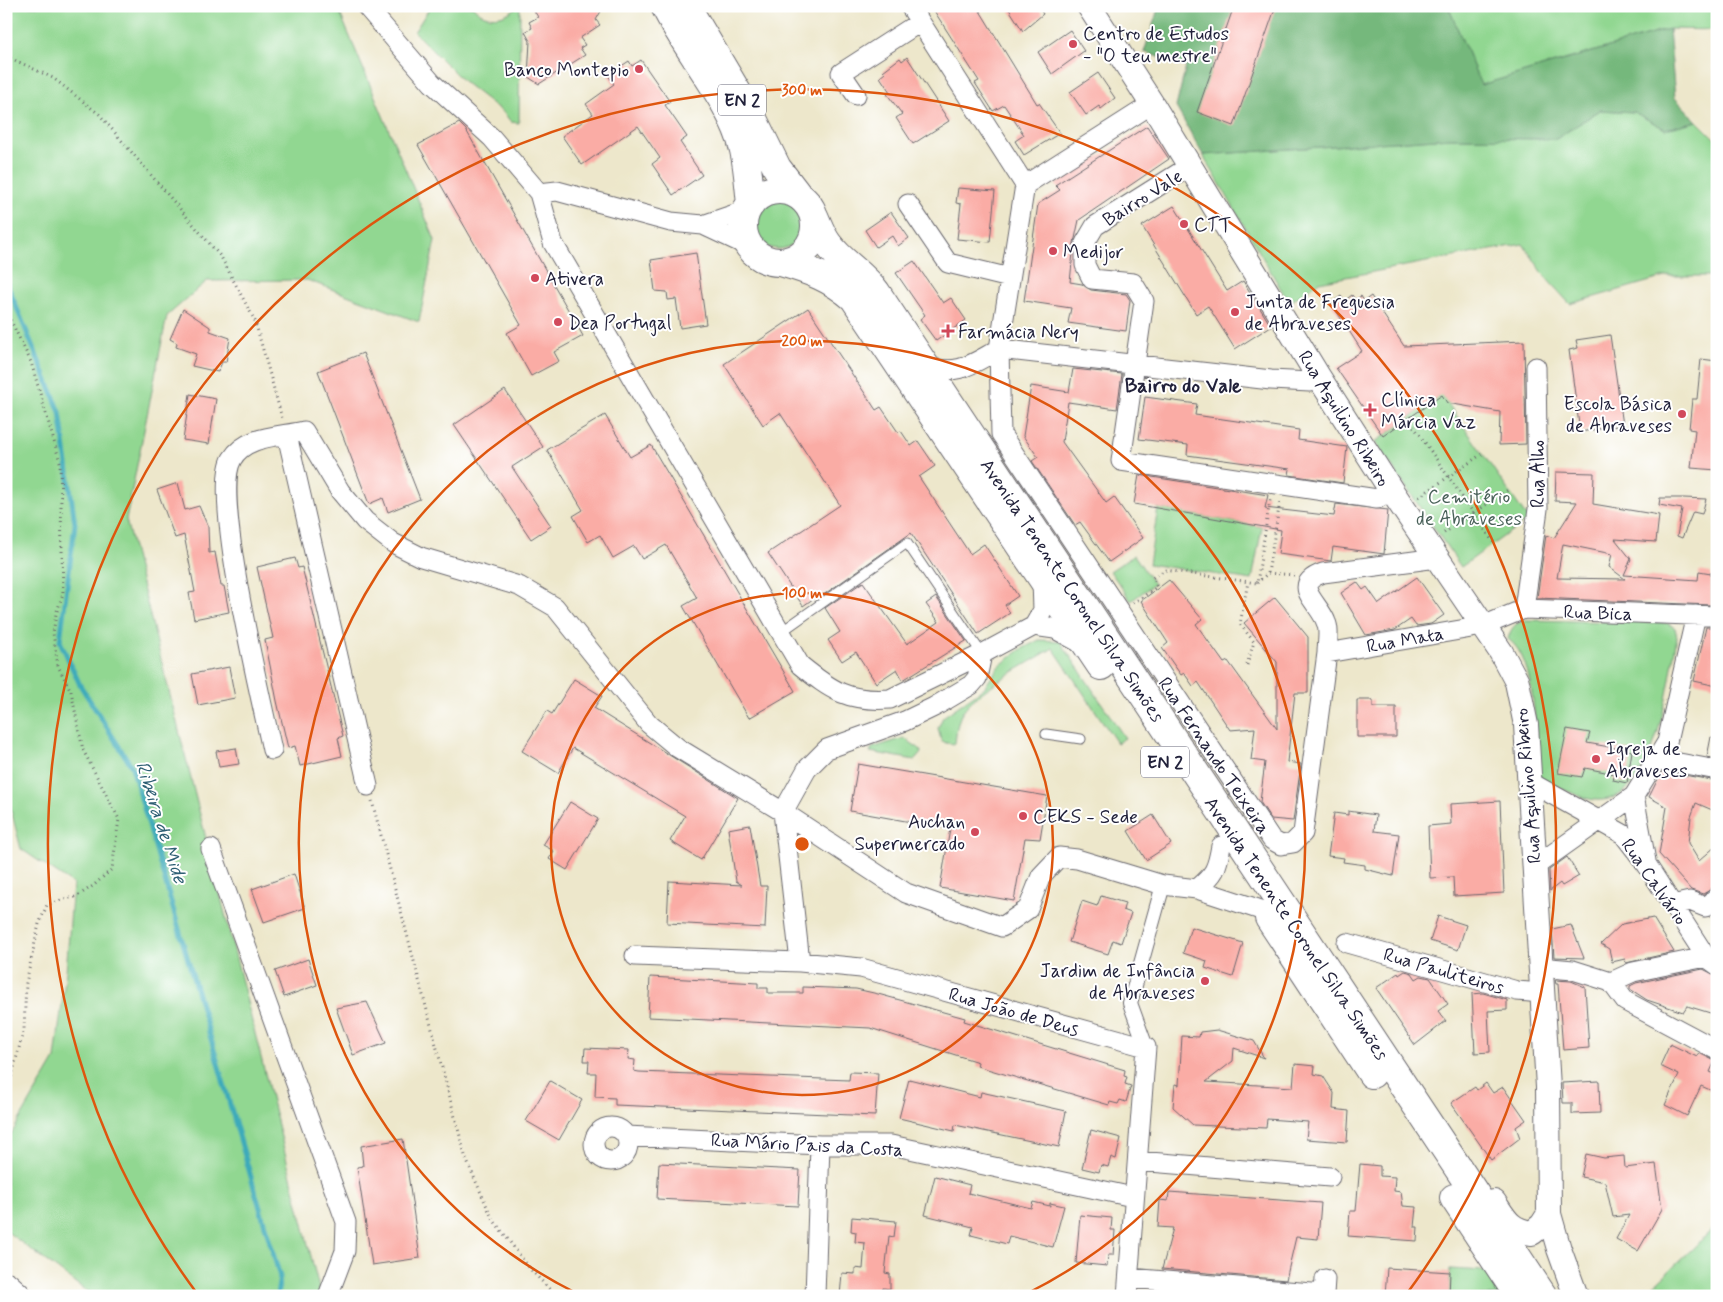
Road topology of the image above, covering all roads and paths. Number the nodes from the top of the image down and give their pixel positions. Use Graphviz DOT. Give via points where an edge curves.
graph roads {
  1 [pos="366,6"];
  2 [pos="665,6"];
  3 [pos="686,6"];
  4 [pos="910,6"];
  5 [pos="1089,6"];
  6 [pos="920,22"];
  7 [pos="6,56"];
  8 [pos="856,95"];
  9 [pos="1152,104"];
  10 [pos="1190,166"];
  11 [pos="1025,185"];
  12 [pos="539,193"];
  13 [pos="797,194"];
  14 [pos="908,204"];
  15 [pos="748,207"];
  16 [pos="814,216"];
  17 [pos="703,225"];
  18 [pos="750,247"];
  19 [pos="781,262"];
  20 [pos="1010,278"];
  21 [pos="6,311"];
  22 [pos="999,349"];
  23 [pos="1136,364"];
  24 [pos="925,366"];
  25 [pos="1536,367"];
  26 [pos="962,370"];
  27 [pos="1318,376"];
  28 [pos="948,402"];
  29 [pos="1408,418"];
  30 [pos="287,435"];
  31 [pos="1482,454"];
  32 [pos="1448,477"];
  33 [pos="1278,484"];
  34 [pos="1391,490"];
  35 [pos="1508,490"];
  36 [pos="1414,500"];
  37 [pos="1473,513"];
  38 [pos="1494,544"];
  39 [pos="1438,547"];
  40 [pos="1268,573"];
  41 [pos="1312,577"];
  42 [pos="1042,578"];
  43 [pos="1248,582"];
  44 [pos="1257,583"];
  45 [pos="1524,609"];
  46 [pos="1120,612"];
  47 [pos="1696,615"];
  48 [pos="1717,616"];
  49 [pos="1034,626"];
  50 [pos="1483,626"];
  51 [pos="781,632"];
  52 [pos="1089,647"];
  53 [pos="1327,653"];
  54 [pos="982,654"];
  55 [pos="1247,665"];
  56 [pos="1046,734"];
  57 [pos="1081,739"];
  58 [pos="272,750"];
  59 [pos="1658,760"];
  60 [pos="1717,770"];
  61 [pos="1528,781"];
  62 [pos="368,786"];
  63 [pos="1634,796"];
  64 [pos="782,812"];
  65 [pos="1601,820"];
  66 [pos="1220,846"];
  67 [pos="211,849"];
  68 [pos="1647,865"];
  69 [pos="1534,867"];
  70 [pos="1163,885"];
  71 [pos="1197,889"];
  72 [pos="1717,897"];
  73 [pos="1672,904"];
  74 [pos="1264,911"];
  75 [pos="1348,944"];
  76 [pos="635,956"];
  77 [pos="1711,961"];
  78 [pos="800,962"];
  79 [pos="1539,967"];
  80 [pos="1611,982"];
  81 [pos="1541,993"];
  82 [pos="1146,1047"];
  83 [pos="1717,1050"];
  84 [pos="6,1098"];
  85 [pos="626,1136"];
  86 [pos="820,1145"];
  87 [pos="1138,1161"];
  88 [pos="1461,1174"];
  89 [pos="1330,1177"];
  90 [pos="1133,1197"];
  91 [pos="1549,1214"];
  92 [pos="1325,1279"];
  93 [pos="6,1286"];
  94 [pos="1128,1287"];
  95 [pos="17,1296"];
  96 [pos="328,1296"];
  97 [pos="556,1296"];
  98 [pos="815,1296"];
  99 [pos="1519,1296"];
  100 [pos="1543,1296"];
  101 [pos="1576,1296"];
  1 -- 12 [label="street" via="432,83 492,138"];
  2 -- 15 [label="main road, EN 2" via="733,122 744,149"];
  3 -- 13 [label="main road, EN 2" via="753,119 777,168"];
  4 -- 6 [label="street"];
  5 -- 9 [label="street, Rua Aquilino Ribeiro"];
  6 -- 8 [label="street" via="840,73"];
  6 -- 11 [label="street"];
  7 -- 30 [label="path" via="53,78 100,114 221,257 255,321"];
  9 -- 10 [label="street, Rua Aquilino Ribeiro"];
  9 -- 11 [label="street"];
  10 -- 23 [label="street, Bairro Vale" via="1095,226 1085,243 1085,265 1092,278 1133,284 1144,301"];
  10 -- 27 [label="street, Rua Aquilino Ribeiro"];
  11 -- 20 [label="street, Rua Fernando Teixeira"];
  12 -- 17 [label="street" via="557,191 671,222"];
  12 -- 51 [label="street" via="553,243"];
  13 -- 15 [label="main road" via="783,190 767,191"];
  13 -- 16 [label="main road, EN 2" via="805,200"];
  14 -- 20 [label="street" via="948,263"];
  15 -- 17 [label="street"];
  15 -- 18 [label="main road, EN 2" via="743,224 744,236"];
  16 -- 19 [label="main road" via="814,237 809,247 802,255"];
  16 -- 24 [label="main road, Avenida Tenente Coronel Silva Simões / EN 2" via="826,243 866,278"];
  17 -- 18 [label="street"];
  18 -- 19 [label="main road, EN 2" via="758,256"];
  19 -- 42 [label="main road, EN 2" via="824,276 854,298"];
  20 -- 22 [label="street, Rua Fernando Teixeira"];
  21 -- 84 [label="path" via="31,362 60,462 63,594 54,633 58,666 71,692 83,750 119,819 112,869 76,897 47,905 39,924 26,983 24,1029"];
  22 -- 23 [label="street"];
  22 -- 26 [label="street"];
  22 -- 46 [label="street, Rua Fernando Teixeira" via="1001,434"];
  23 -- 27 [label="street" via="1271,380 1310,382"];
  23 -- 33 [label="street" via="1121,461"];
  24 -- 26 [label="street"];
  24 -- 28 [label="main road, Avenida Tenente Coronel Silva Simões / EN 2"];
  25 -- 45 [label="street, Rua Alho" via="1538,509"];
  26 -- 28 [label="street"];
  27 -- 34 [label="street, Rua Aquilino Ribeiro"];
  28 -- 88 [label="main road, Avenida Tenente Coronel Silva Simões / EN 2"];
  29 -- 32 [label="path"];
  30 -- 58 [label="street" via="246,444 231,459 228,474 228,518 235,574"];
  30 -- 62 [label="street"];
  30 -- 64 [label="street" via="304,431 340,491 365,520 393,543 421,556 519,586 555,607 649,724 678,748"];
  31 -- 32 [label="path"];
  32 -- 36 [label="path"];
  32 -- 37 [label="path"];
  33 -- 34 [label="street" via="1377,499"];
  33 -- 40 [label="path"];
  33 -- 44 [label="path"];
  34 -- 39 [label="street, Rua Aquilino Ribeiro"];
  35 -- 37 [label="path"];
  37 -- 38 [label="path"];
  37 -- 39 [label="path"];
  39 -- 41 [label="street"];
  39 -- 50 [label="street, Rua Aquilino Ribeiro"];
  40 -- 41 [label="path"];
  40 -- 44 [label="path"];
  41 -- 53 [label="street, Rua Fernando Teixeira" via="1307,592 1327,623"];
  42 -- 49 [label="street" via="1043,610"];
  42 -- 52 [label="main road, EN 2"];
  43 -- 44 [label="path"];
  43 -- 46 [label="path" via="1165,570 1152,578 1157,587"];
  43 -- 55 [label="path" via="1240,624 1254,642"];
  45 -- 47 [label="street, Rua Bica"];
  45 -- 50 [label="street, Rua Bica"];
  46 -- 53 [label="street, Rua Fernando Teixeira" via="1272,840 1281,845 1293,843 1303,833"];
  47 -- 48 [label="street, Rua Bica"];
  47 -- 59 [label="street" via="1667,742"];
  49 -- 52 [label="street" via="1055,629"];
  49 -- 54 [label="street"];
  50 -- 53 [label="street, Rua Mata"];
  50 -- 61 [label="street, Rua Aquilino Ribeiro" via="1517,682 1526,726"];
  51 -- 54 [label="street" via="800,666 828,688 858,699 890,699"];
  51 -- 54 [label="lane" via="908,543"];
  52 -- 66 [label="main road, EN 2"];
  54 -- 64 [label="street" via="977,678 966,688 905,721 827,749 806,769"];
  56 -- 57 [label="lane"];
  59 -- 60 [label="street"];
  59 -- 63 [label="street"];
  61 -- 65 [label="street, Rua Calvário"];
  61 -- 69 [label="street, Rua Aquilino Ribeiro"];
  62 -- 97 [label="path" via="466,1159 492,1218 531,1270"];
  63 -- 65 [label="street"];
  63 -- 68 [label="street"];
  64 -- 70 [label="street" via="906,893 1002,927 1028,908 1041,876 1058,857 1077,859"];
  64 -- 78 [label="street"];
  65 -- 68 [label="street, Rua Calvário" via="1623,834"];
  65 -- 69 [label="street"];
  66 -- 71 [label="street" via="1218,865 1213,875"];
  66 -- 74 [label="main road, EN 2"];
  67 -- 96 [label="street" via="346,1222 345,1251"];
  68 -- 73 [label="street, Rua Calvário"];
  69 -- 79 [label="street, Rua Aquilino Ribeiro"];
  70 -- 71 [label="street"];
  70 -- 82 [label="street" via="1130,1003"];
  71 -- 74 [label="street"];
  72 -- 73 [label="street" via="1705,907 1690,900"];
  73 -- 77 [label="street, Rua Calvário"];
  74 -- 99 [label="main road, EN 2"];
  75 -- 81 [label="street, Rua Pauliteiros" via="1517,991"];
  76 -- 78 [label="street, Rua João de Deus"];
  77 -- 80 [label="street" via="1633,972"];
  78 -- 82 [label="street, Rua João de Deus" via="861,968"];
  79 -- 80 [label="street" via="1573,970"];
  79 -- 81 [label="street, Rua Aquilino Ribeiro"];
  80 -- 83 [label="street" via="1625,1001"];
  81 -- 91 [label="street, Rua Aquilino Ribeiro" via="1548,1087"];
  82 -- 87 [label="street"];
  85 -- 86 [label="street, Rua Mário Pais da Costa"];
  86 -- 90 [label="street, Rua Mário Pais da Costa" via="891,1145"];
  86 -- 98 [label="street"];
  87 -- 89 [label="street"];
  87 -- 90 [label="street"];
  88 -- 91 [label="street" via="1485,1189 1518,1231 1532,1233"];
  88 -- 100 [label="main road, Avenida Tenente Coronel Silva Simões / EN 2"];
  90 -- 94 [label="street"];
  91 -- 101 [label="street, Rua Aquilino Ribeiro"];
  92 -- 94 [label="street" via="1324,1294"];
  93 -- 95 [label="main road"];
}
